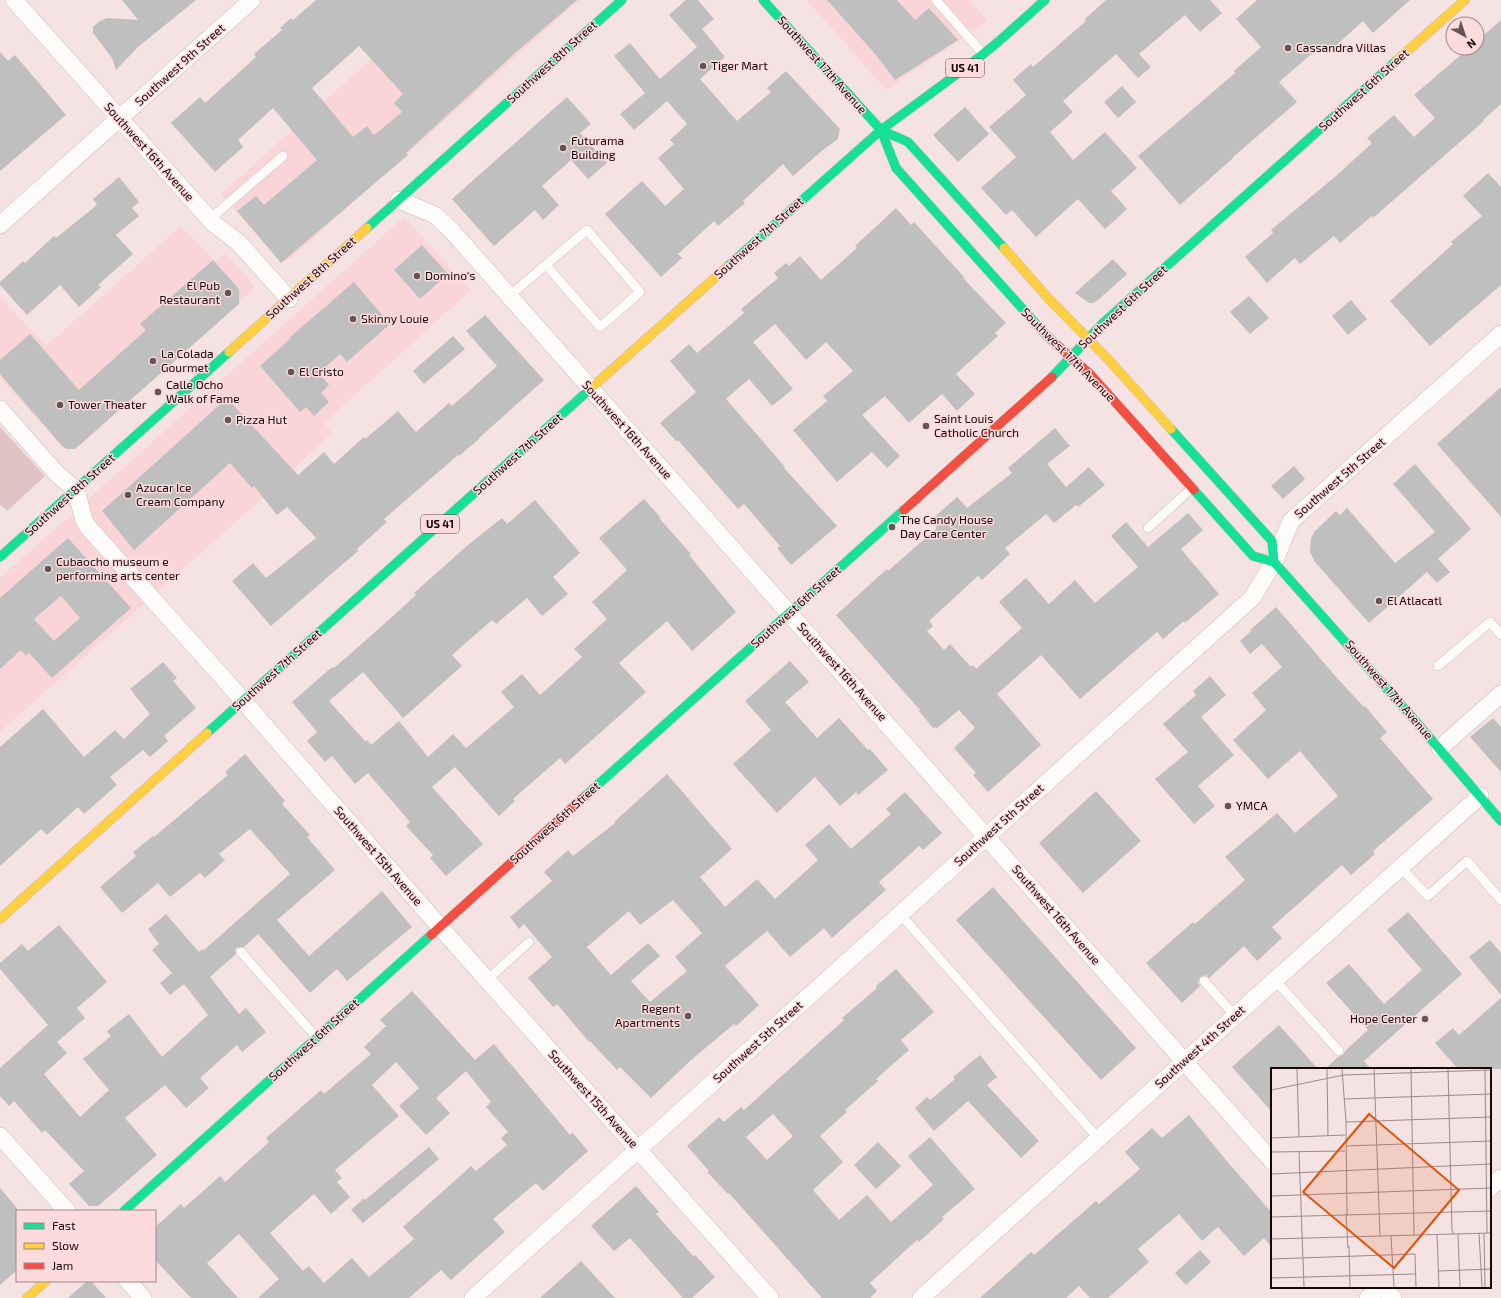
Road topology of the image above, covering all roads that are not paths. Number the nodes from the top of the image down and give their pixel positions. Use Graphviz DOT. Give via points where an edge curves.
graph roads {
  1 [pos="14,0"];
  2 [pos="252,0"];
  3 [pos="622,0"];
  4 [pos="763,0"];
  5 [pos="936,0"];
  6 [pos="1045,0"];
  7 [pos="1465,0"];
  8 [pos="983,54"];
  9 [pos="119,118"];
  10 [pos="881,130"];
  11 [pos="283,156"];
  12 [pos="399,200"];
  13 [pos="210,219"];
  14 [pos="0,225"];
  15 [pos="546,265"];
  16 [pos="509,296"];
  17 [pos="289,298"];
  18 [pos="1501,334"];
  19 [pos="1088,338"];
  20 [pos="1070,358"];
  21 [pos="590,388"];
  22 [pos="0,408"];
  23 [pos="1192,488"];
  24 [pos="76,490"];
  25 [pos="1148,528"];
  26 [pos="0,557"];
  27 [pos="1274,562"];
  28 [pos="789,613"];
  29 [pos="1501,635"];
  30 [pos="1438,666"];
  31 [pos="1501,694"];
  32 [pos="242,701"];
  33 [pos="1440,748"];
  34 [pos="1480,796"];
  35 [pos="1501,821"];
  36 [pos="986,836"];
  37 [pos="1400,867"];
  38 [pos="1499,894"];
  39 [pos="900,914"];
  40 [pos="0,919"];
  41 [pos="440,927"];
  42 [pos="529,942"];
  43 [pos="241,952"];
  44 [pos="487,980"];
  45 [pos="1275,980"];
  46 [pos="1204,981"];
  47 [pos="1235,1016"];
  48 [pos="317,1038"];
  49 [pos="1339,1051"];
  50 [pos="1184,1061"];
  51 [pos="0,1136"];
  52 [pos="1098,1138"];
  53 [pos="638,1149"];
  54 [pos="1271,1160"];
  55 [pos="1501,1178"];
  56 [pos="1491,1187"];
  57 [pos="66,1210"];
  58 [pos="125,1210"];
  59 [pos="45,1282"];
  60 [pos="129,1282"];
  61 [pos="1379,1288"];
  62 [pos="1384,1288"];
  63 [pos="27,1298"];
  64 [pos="143,1298"];
  65 [pos="473,1298"];
  66 [pos="770,1298"];
  67 [pos="921,1298"];
  68 [pos="1368,1298"];
  69 [pos="1393,1298"];
  1 -- 9 [label="street, Southwest 16th Avenue"];
  2 -- 9 [label="street, Southwest 9th Street"];
  3 -- 12 [label="main road, Southwest 8th Street"];
  4 -- 10 [label="main road, Southwest 17th Avenue"];
  5 -- 8 [label="lane"];
  6 -- 8 [label="main road, Southwest 7th Street / US 41"];
  7 -- 19 [label="main road, Southwest 6th Street"];
  8 -- 10 [label="main road, Southwest 7th Street / US 41"];
  9 -- 13 [label="street, Southwest 16th Avenue"];
  9 -- 14 [label="street, Southwest 9th Street"];
  10 -- 19 [label="main road, Southwest 17th Avenue" via="908,142 915,149"];
  10 -- 20 [label="main road, Southwest 17th Avenue" via="896,168 1046,335"];
  10 -- 21 [label="main road, Southwest 7th Street / US 41"];
  11 -- 13 [label="lane"];
  12 -- 16 [label="street, Southwest 16th Avenue" via="428,211 443,222"];
  12 -- 17 [label="main road, Southwest 8th Street"];
  13 -- 17 [label="street, Southwest 16th Avenue" via="239,243"];
  15 -- 15 [label="lane" via="587,230 640,292 600,327"];
  15 -- 16 [label="lane"];
  16 -- 21 [label="street, Southwest 16th Avenue"];
  17 -- 24 [label="main road, Southwest 8th Street"];
  18 -- 27 [label="street, Southwest 5th Street" via="1291,521"];
  19 -- 20 [label="main road, Southwest 6th Street"];
  19 -- 27 [label="main road, Southwest 17th Avenue" via="1272,541"];
  20 -- 23 [label="main road, Southwest 17th Avenue" via="1090,374"];
  20 -- 28 [label="main road, Southwest 6th Street" via="1051,378"];
  21 -- 28 [label="street, Southwest 16th Avenue"];
  21 -- 32 [label="main road, Southwest 7th Street / US 41"];
  22 -- 24 [label="street" via="58,474"];
  23 -- 25 [label="lane"];
  23 -- 27 [label="main road, Southwest 17th Avenue" via="1253,556"];
  24 -- 26 [label="main road, Southwest 8th Street"];
  24 -- 32 [label="street, Southwest 15th Avenue" via="88,527"];
  27 -- 33 [label="main road, Southwest 17th Avenue"];
  27 -- 36 [label="street, Southwest 5th Street" via="1252,598"];
  28 -- 36 [label="street, Southwest 16th Avenue"];
  28 -- 41 [label="main road, Southwest 6th Street"];
  29 -- 30 [label="lane" via="1490,622"];
  31 -- 33 [label="street"];
  32 -- 40 [label="main road, Southwest 7th Street / US 41"];
  32 -- 41 [label="street, Southwest 15th Avenue"];
  33 -- 34 [label="main road, Southwest 17th Avenue"];
  34 -- 35 [label="main road, Southwest 17th Avenue"];
  34 -- 37 [label="street, Southwest 4th Street"];
  36 -- 39 [label="street, Southwest 5th Street"];
  36 -- 50 [label="street, Southwest 16th Avenue"];
  37 -- 38 [label="lane" via="1428,896 1467,861"];
  37 -- 45 [label="street, Southwest 4th Street"];
  39 -- 52 [label="lane"];
  39 -- 53 [label="street, Southwest 5th Street"];
  41 -- 44 [label="street, Southwest 15th Avenue"];
  41 -- 48 [label="main road, Southwest 6th Street"];
  42 -- 44 [label="lane"];
  43 -- 48 [label="lane"];
  44 -- 53 [label="street, Southwest 15th Avenue"];
  45 -- 47 [label="street, Southwest 4th Street"];
  45 -- 49 [label="lane"];
  46 -- 47 [label="lane"];
  47 -- 50 [label="street, Southwest 4th Street"];
  48 -- 58 [label="main road, Southwest 6th Street"];
  50 -- 52 [label="street, Southwest 4th Street"];
  50 -- 54 [label="street, Southwest 16th Avenue"];
  51 -- 57 [label="street"];
  52 -- 67 [label="street, Southwest 4th Street"];
  53 -- 65 [label="street, Southwest 5th Street"];
  53 -- 66 [label="street, Southwest 15th Avenue"];
  55 -- 56 [label="street"];
  59 -- 63 [label="main road"];
  60 -- 64 [label="street"];
  61 -- 68 [label="street"];
  62 -- 69 [label="street"];
}
